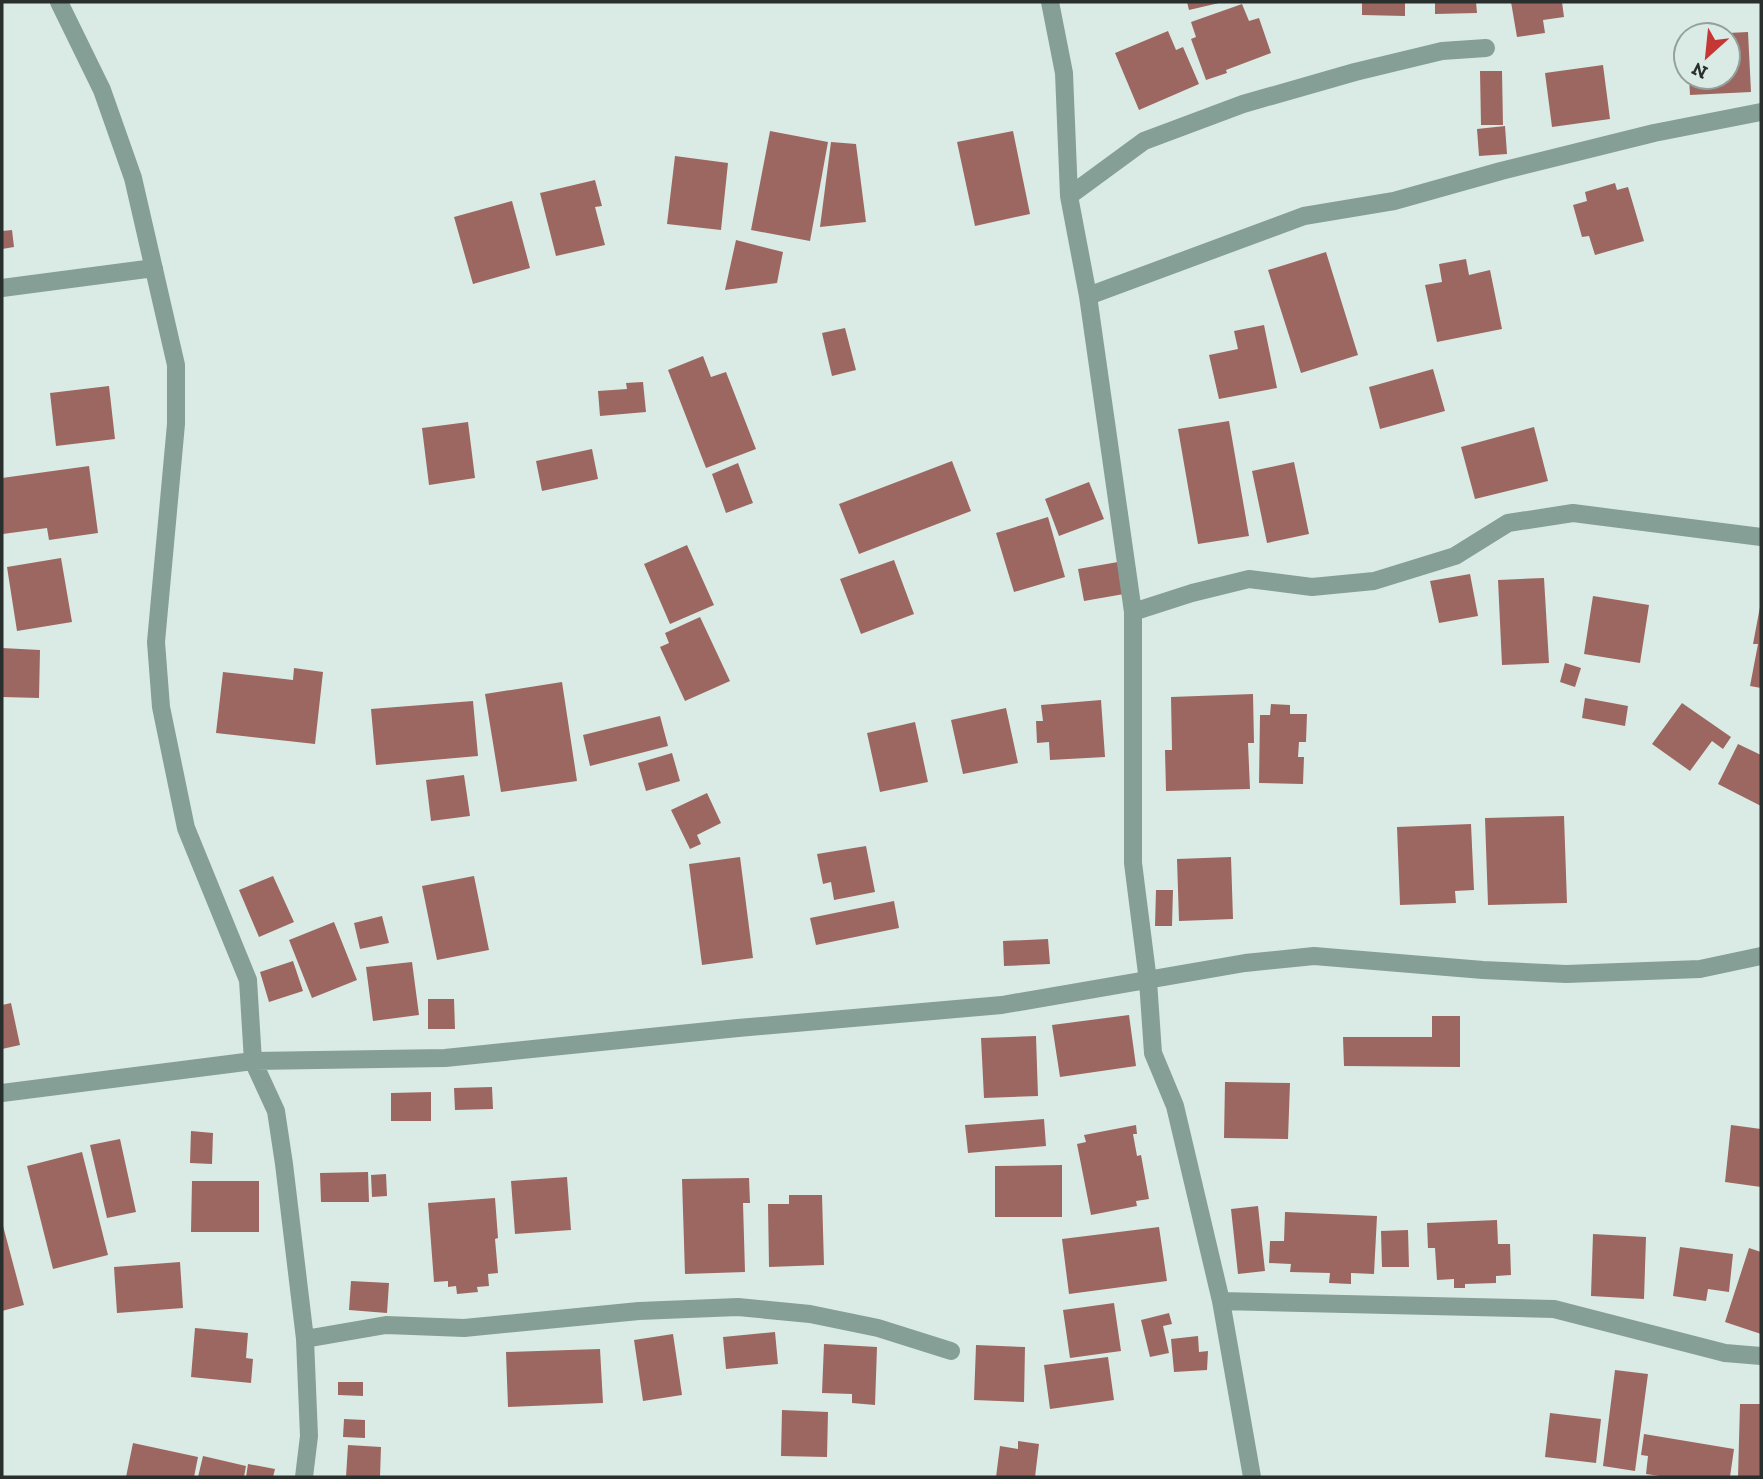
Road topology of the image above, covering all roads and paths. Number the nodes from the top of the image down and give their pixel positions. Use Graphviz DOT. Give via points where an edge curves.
graph roads {
  1 [pos="59,2"];
  2 [pos="1050,2"];
  3 [pos="1486,48"];
  4 [pos="1761,112"];
  5 [pos="1069,196"];
  6 [pos="154,268"];
  7 [pos="2,288"];
  8 [pos="1088,296"];
  9 [pos="1761,537"];
  10 [pos="1133,612"];
  11 [pos="1761,956"];
  12 [pos="1148,981"];
  13 [pos="253,1061"];
  14 [pos="2,1093"];
  15 [pos="1221,1301"];
  16 [pos="305,1339"];
  17 [pos="951,1351"];
  18 [pos="1761,1356"];
  19 [pos="304,1477"];
  20 [pos="1252,1477"];
  1 -- 6 [label="street" via="102,90 133,178"];
  2 -- 5 [label="street" via="1064,73"];
  3 -- 5 [label="street" via="1443,51 1242,104 1144,141"];
  4 -- 8 [label="street" via="1628,140 1394,201 1304,216"];
  5 -- 8 [label="street"];
  6 -- 7 [label="street"];
  6 -- 13 [label="street" via="176,365 176,424 156,642 161,707 186,828 248,980"];
  8 -- 10 [label="street"];
  9 -- 10 [label="street" via="1573,513 1508,523 1455,556 1374,581 1312,587 1249,579"];
  10 -- 12 [label="street" via="1133,863"];
  11 -- 12 [label="street" via="1700,969 1566,974 1314,956"];
  12 -- 13 [label="street" via="1002,1005 445,1058"];
  12 -- 15 [label="street" via="1153,1054 1175,1106"];
  13 -- 14 [label="street"];
  13 -- 16 [label="street" via="276,1111"];
  15 -- 18 [label="street" via="1554,1309 1725,1353"];
  15 -- 20 [label="street"];
  16 -- 17 [label="street" via="386,1325 464,1328 639,1311 738,1307 810,1314 878,1328"];
  16 -- 19 [label="street" via="309,1436"];
}
